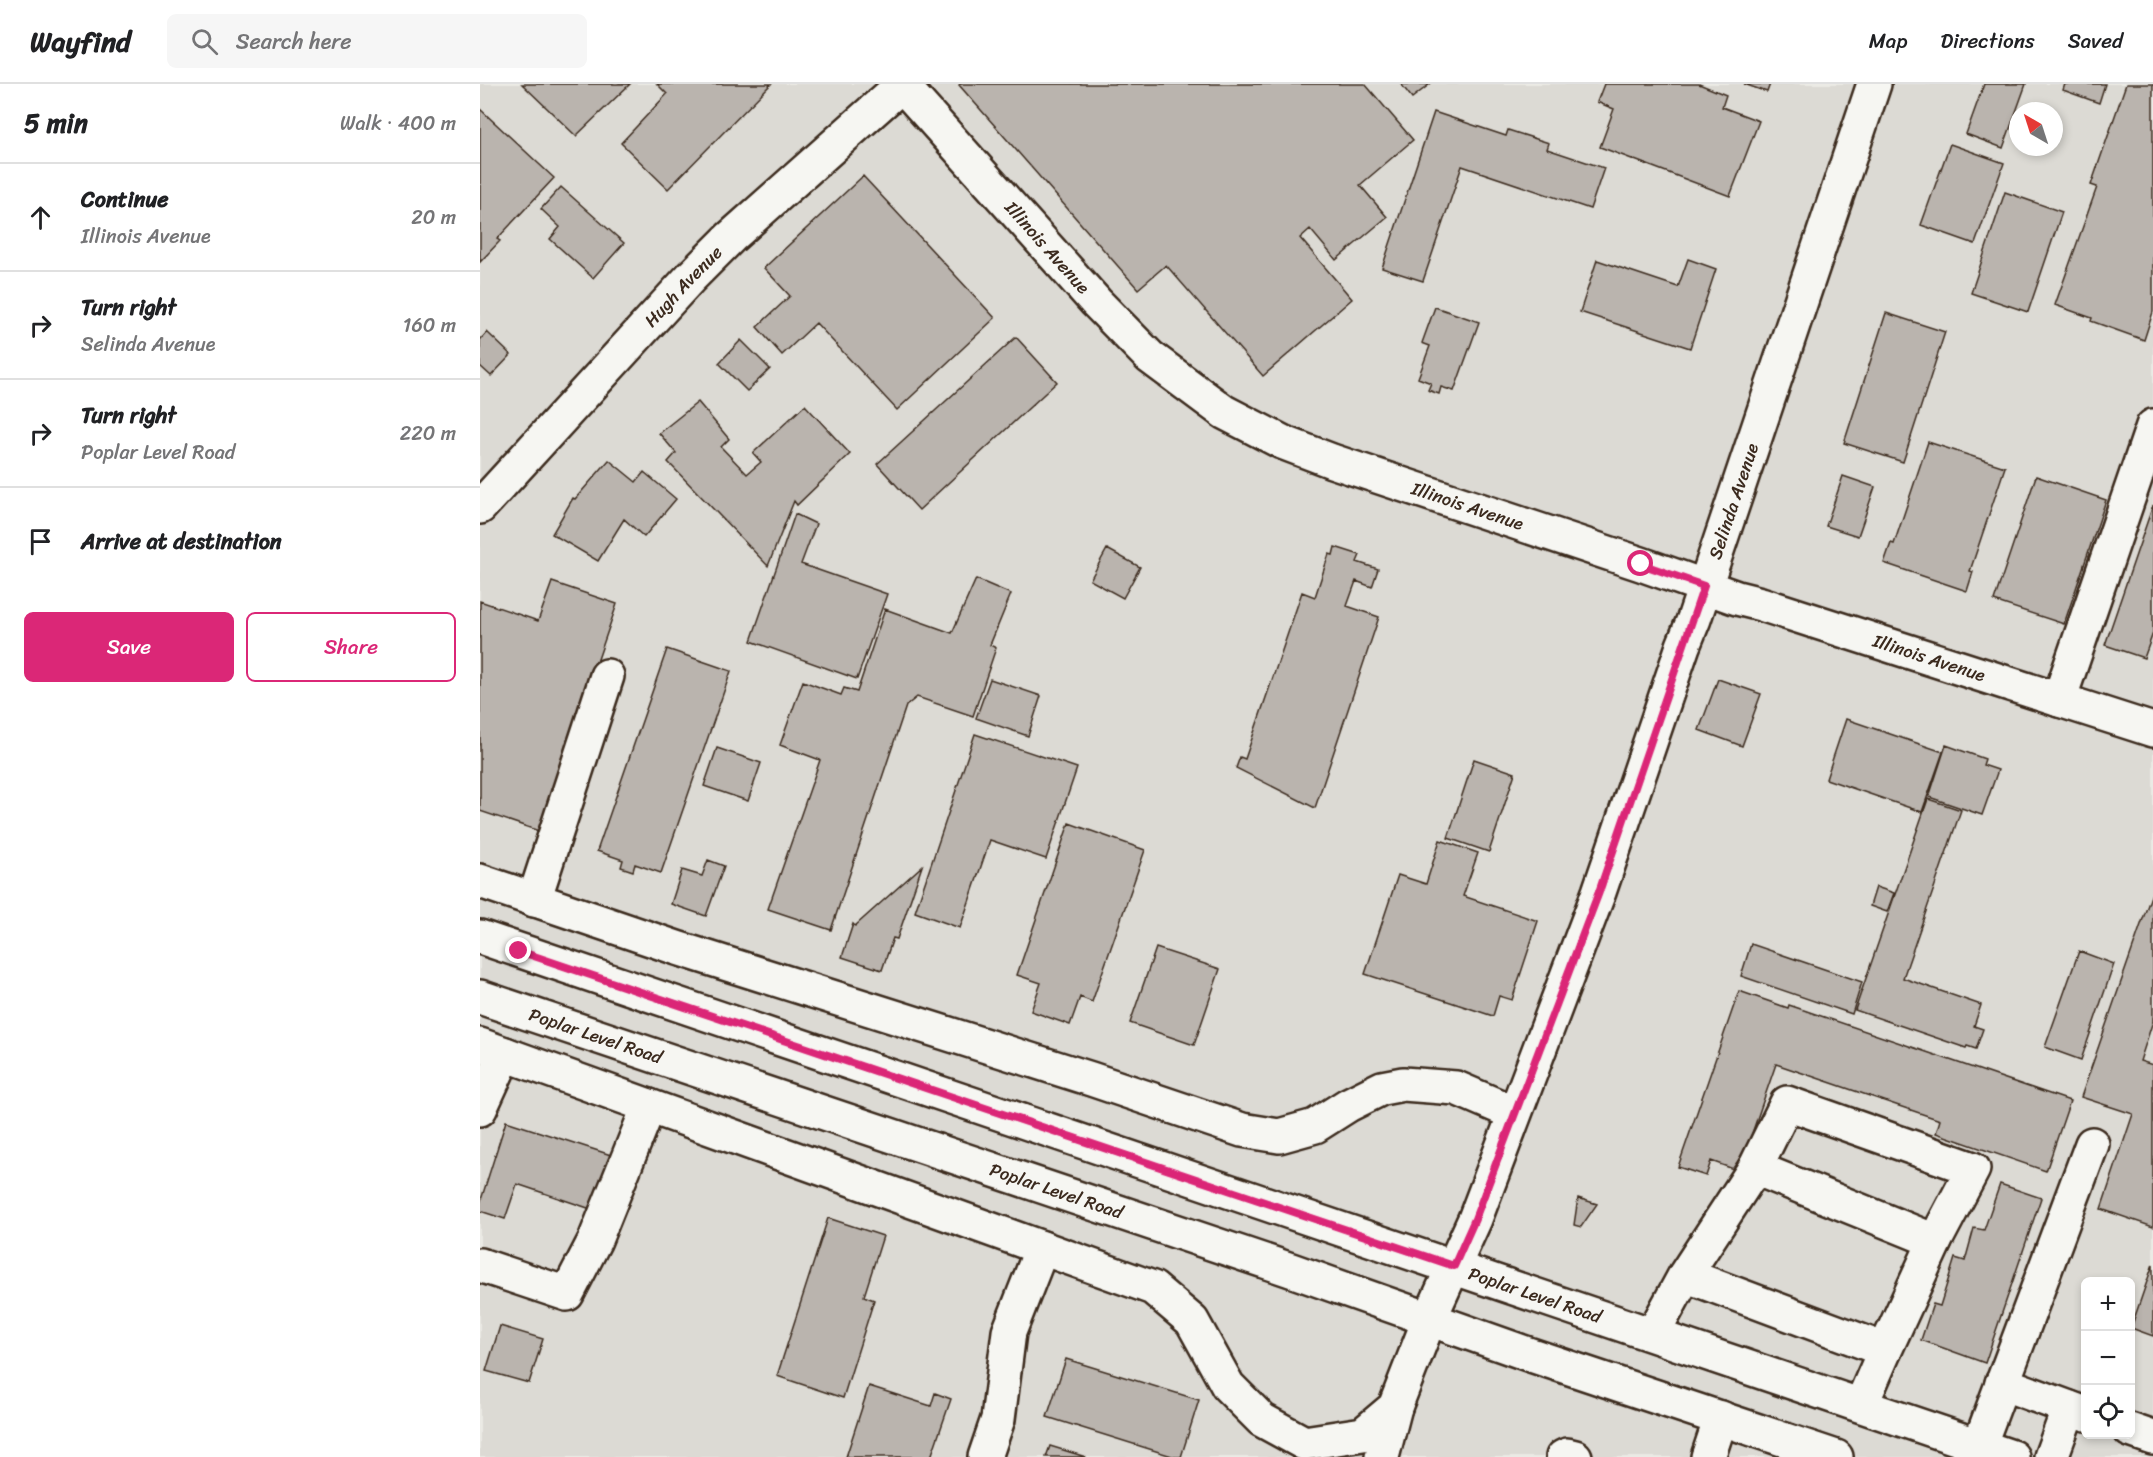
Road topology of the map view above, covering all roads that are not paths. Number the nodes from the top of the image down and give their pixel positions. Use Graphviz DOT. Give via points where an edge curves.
graph roads {
  1 [pos="1874,84"];
  2 [pos="902,85"];
  3 [pos="2153,426"];
  4 [pos="480,507"];
  5 [pos="1704,586"];
  6 [pos="607,675"];
  7 [pos="2059,700"];
  8 [pos="2153,730"];
  9 [pos="480,881"];
  10 [pos="534,900"];
  11 [pos="480,937"];
  12 [pos="480,997"];
  13 [pos="492,1050"];
  14 [pos="649,1106"];
  15 [pos="480,1109"];
  16 [pos="1514,1113"];
  17 [pos="2092,1144"];
  18 [pos="1755,1168"];
  19 [pos="1935,1241"];
  20 [pos="1042,1248"];
  21 [pos="480,1265"];
  22 [pos="1454,1266"];
  23 [pos="1685,1275"];
  24 [pos="1429,1320"];
  25 [pos="1653,1334"];
  26 [pos="1885,1350"];
  27 [pos="2002,1383"];
  28 [pos="1861,1405"];
  29 [pos="1395,1407"];
  30 [pos="2078,1411"];
  31 [pos="1721,1419"];
  32 [pos="2135,1432"];
  33 [pos="2153,1438"];
  34 [pos="1978,1446"];
  35 [pos="985,1457"];
  36 [pos="1382,1457"];
  37 [pos="1563,1457"];
  38 [pos="1575,1457"];
  39 [pos="1708,1457"];
  40 [pos="1836,1457"];
  41 [pos="2012,1457"];
  42 [pos="2051,1457"];
  1 -- 5 [label="street, Selinda Avenue"];
  2 -- 4 [label="street, Hugh Avenue" via="691,277"];
  2 -- 5 [label="street, Illinois Avenue" via="1150,357 1224,412 1332,461"];
  3 -- 7 [label="street"];
  5 -- 7 [label="street, Illinois Avenue"];
  5 -- 16 [label="street, Selinda Avenue" via="1599,892"];
  6 -- 10 [label="street"];
  7 -- 8 [label="street, Illinois Avenue"];
  9 -- 10 [label="street"];
  10 -- 16 [label="street" via="1242,1131 1279,1136 1315,1126 1382,1088 1403,1084 1456,1088"];
  11 -- 22 [label="street, Poplar Level Road"];
  12 -- 24 [label="street, Poplar Level Road"];
  13 -- 14 [label="street"];
  13 -- 15 [label="street"];
  14 -- 20 [label="street"];
  14 -- 21 [label="street" via="595,1240 567,1294"];
  16 -- 22 [label="street, Selinda Avenue"];
  17 -- 27 [label="street"];
  18 -- 19 [label="street"];
  18 -- 19 [label="street" via="1787,1103 1973,1169"];
  18 -- 23 [label="street"];
  19 -- 26 [label="street"];
  20 -- 29 [label="street" via="1153,1288 1192,1321 1228,1386 1255,1414 1304,1443 1363,1434"];
  20 -- 35 [label="street" via="1009,1332 998,1419"];
  22 -- 24 [label="street, Selinda Avenue"];
  22 -- 25 [label="street, Poplar Level Road"];
  23 -- 25 [label="street"];
  23 -- 26 [label="street"];
  24 -- 29 [label="street, Selinda Avenue"];
  24 -- 31 [label="street, Poplar Level Road"];
  25 -- 28 [label="street, Poplar Level Road"];
  26 -- 28 [label="street"];
  27 -- 30 [label="street"];
  27 -- 34 [label="street"];
  28 -- 34 [label="street, Poplar Level Road"];
  29 -- 36 [label="street, Selinda Avenue"];
  30 -- 42 [label="street"];
  31 -- 39 [label="street"];
  31 -- 40 [label="street, Poplar Level Road"];
  32 -- 33 [label="street"];
  34 -- 41 [label="street, Poplar Level Road"];
  37 -- 38 [label="street"];
}
